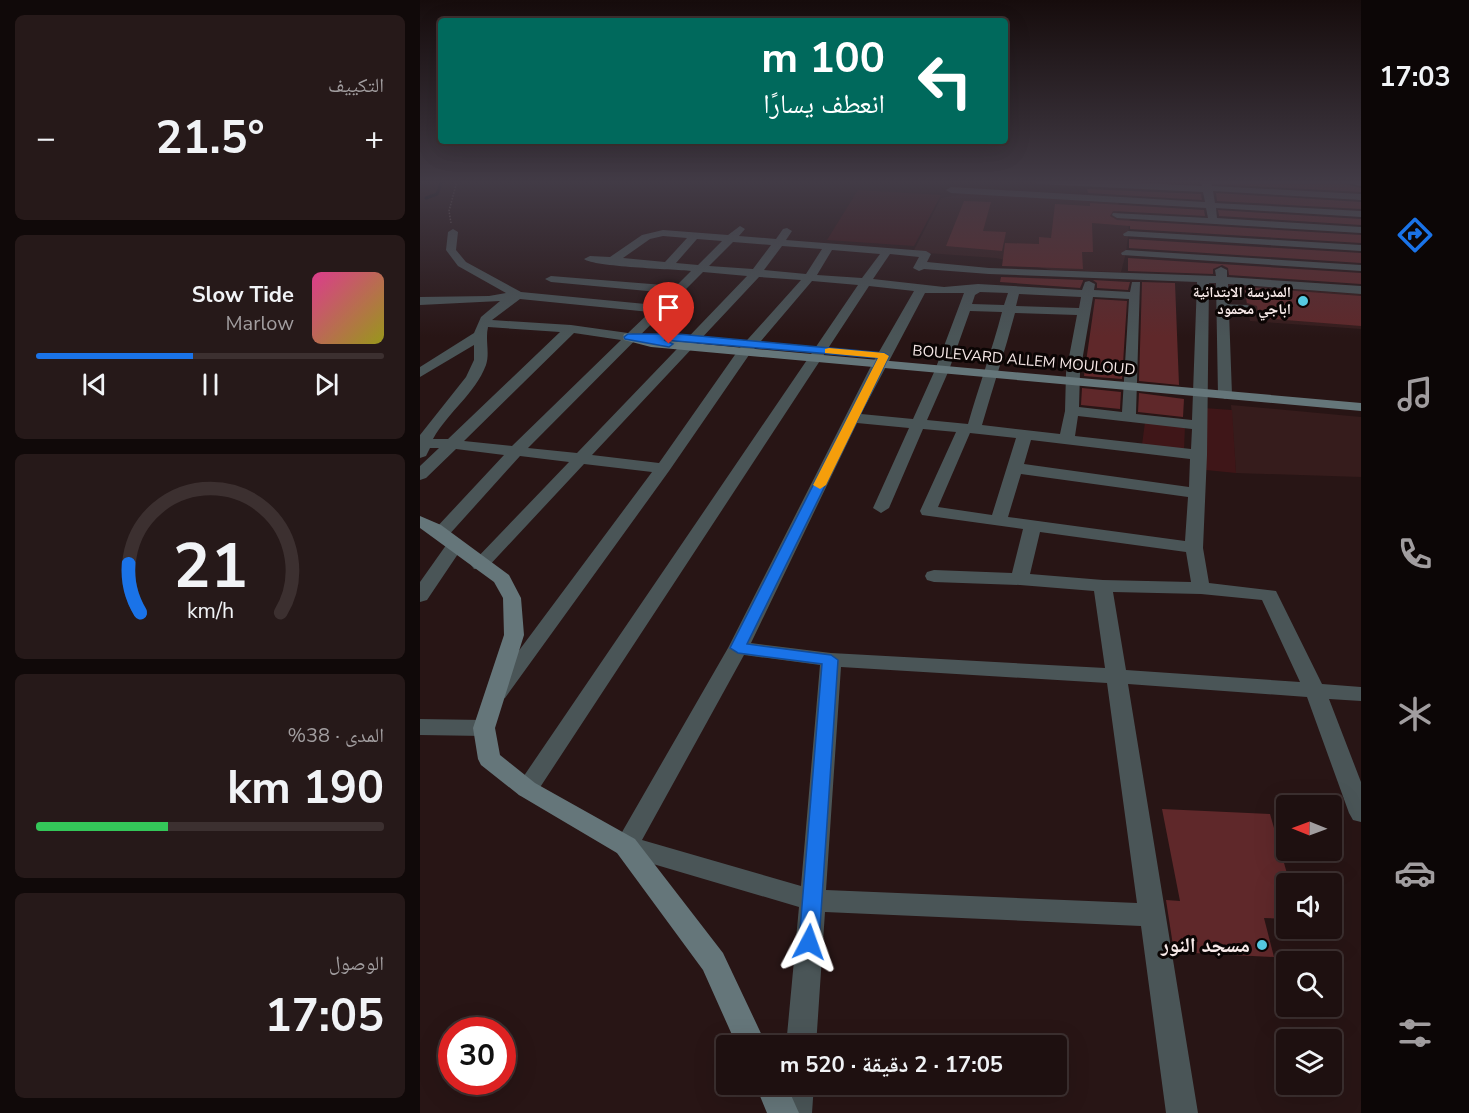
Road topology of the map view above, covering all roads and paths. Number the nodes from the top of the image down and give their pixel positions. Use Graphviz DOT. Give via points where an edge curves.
graph roads {
  1 [pos="453,232"];
  2 [pos="735,233"];
  3 [pos="1216,233"];
  4 [pos="696,234"];
  5 [pos="1128,234"];
  6 [pos="783,236"];
  7 [pos="1217,239"];
  8 [pos="830,245"];
  9 [pos="1361,248"];
  10 [pos="887,251"];
  11 [pos="1126,253"];
  12 [pos="590,259"];
  13 [pos="1220,259"];
  14 [pos="611,262"];
  15 [pos="920,265"];
  16 [pos="667,266"];
  17 [pos="1361,268"];
  18 [pos="701,269"];
  19 [pos="1044,273"];
  20 [pos="755,274"];
  21 [pos="1090,274"];
  22 [pos="1137,275"];
  23 [pos="809,278"];
  24 [pos="551,279"];
  25 [pos="1203,279"];
  26 [pos="1222,280"];
  27 [pos="569,281"];
  28 [pos="865,282"];
  29 [pos="915,287"];
  30 [pos="978,288"];
  31 [pos="678,290"];
  32 [pos="1361,290"];
  33 [pos="1014,291"];
  34 [pos="1046,292"];
  35 [pos="1088,294"];
  36 [pos="518,295"];
  37 [pos="1134,296"];
  38 [pos="545,298"];
  39 [pos="420,301"];
  40 [pos="965,307"];
  41 [pos="1247,308"];
  42 [pos="660,309"];
  43 [pos="1010,309"];
  44 [pos="1224,311"];
  45 [pos="1083,312"];
  46 [pos="1201,315"];
  47 [pos="481,329"];
  48 [pos="571,329"];
  49 [pos="628,337"];
  50 [pos="691,342"];
  51 [pos="748,348"];
  52 [pos="816,354"];
  53 [pos="882,360"];
  54 [pos="943,365"];
  55 [pos="992,370"];
  56 [pos="420,373"];
  57 [pos="1074,377"];
  58 [pos="1132,382"];
  59 [pos="1201,388"];
  60 [pos="1225,390"];
  61 [pos="1361,398"];
  62 [pos="1361,407"];
  63 [pos="1072,411"];
  64 [pos="1130,417"];
  65 [pos="853,418"];
  66 [pos="917,423"];
  67 [pos="1198,425"];
  68 [pos="970,429"];
  69 [pos="1025,435"];
  70 [pos="1066,439"];
  71 [pos="453,444"];
  72 [pos="421,448"];
  73 [pos="516,451"];
  74 [pos="1199,455"];
  75 [pos="580,459"];
  76 [pos="663,468"];
  77 [pos="1016,468"];
  78 [pos="420,475"];
  79 [pos="1197,493"];
  80 [pos="881,508"];
  81 [pos="999,520"];
  82 [pos="1033,525"];
  83 [pos="431,528"];
  84 [pos="1194,548"];
  85 [pos="480,565"];
  86 [pos="934,576"];
  87 [pos="1020,579"];
  88 [pos="1103,586"];
  89 [pos="1201,588"];
  90 [pos="420,596"];
  91 [pos="738,648"];
  92 [pos="831,660"];
  93 [pos="1115,676"];
  94 [pos="1316,693"];
  95 [pos="1361,694"];
  96 [pos="495,697"];
  97 [pos="420,727"];
  98 [pos="484,728"];
  99 [pos="527,789"];
  100 [pos="1361,813"];
  101 [pos="626,846"];
  102 [pos="812,900"];
  103 [pos="1152,915"];
  104 [pos="747,1035"];
  105 [pos="802,1035"];
  106 [pos="775,1095"];
  107 [pos="797,1095"];
  108 [pos="783,1113"];
  109 [pos="796,1113"];
  110 [pos="1182,1113"];
  1 -- 36 [label="street" via="451,250 462,264"];
  2 -- 4 [label="street"];
  2 -- 6 [label="street"];
  2 -- 18 [label="street"];
  3 -- 7 [label="street"];
  4 -- 14 [label="street" via="654,234"];
  4 -- 16 [label="street"];
  5 -- 7 [label="street"];
  6 -- 8 [label="street"];
  6 -- 20 [label="street"];
  7 -- 9 [label="street"];
  7 -- 13 [label="street"];
  8 -- 10 [label="street"];
  8 -- 23 [label="street"];
  10 -- 15 [label="street" via="926,254"];
  10 -- 28 [label="street"];
  11 -- 13 [label="street"];
  12 -- 14 [label="street"];
  13 -- 17 [label="street"];
  13 -- 26 [label="street"];
  14 -- 16 [label="street"];
  15 -- 19 [label="street"];
  15 -- 29 [label="street"];
  16 -- 18 [label="street"];
  18 -- 20 [label="street"];
  18 -- 31 [label="street"];
  19 -- 21 [label="street"];
  19 -- 34 [label="street"];
  20 -- 23 [label="street"];
  20 -- 50 [label="street"];
  21 -- 22 [label="street"];
  21 -- 35 [label="street"];
  22 -- 25 [label="street"];
  22 -- 37 [label="street"];
  23 -- 28 [label="street"];
  23 -- 51 [label="street"];
  24 -- 27 [label="street"];
  25 -- 26 [label="street"];
  25 -- 46 [label="street"];
  26 -- 32 [label="street"];
  26 -- 44 [label="street"];
  27 -- 31 [label="street"];
  27 -- 38 [label="street"];
  28 -- 29 [label="street"];
  28 -- 52 [label="street"];
  29 -- 30 [label="street" via="959,291"];
  29 -- 53 [label="street"];
  30 -- 33 [label="street"];
  30 -- 40 [label="street" via="970,293"];
  31 -- 42 [label="street"];
  33 -- 34 [label="street"];
  33 -- 43 [label="street"];
  34 -- 35 [label="street"];
  35 -- 37 [label="street"];
  35 -- 45 [label="street"];
  36 -- 38 [label="street"];
  36 -- 39 [label="street" via="489,300"];
  36 -- 47 [label="street"];
  37 -- 58 [label="street"];
  38 -- 42 [label="street"];
  40 -- 43 [label="street"];
  40 -- 54 [label="street"];
  41 -- 44 [label="lane"];
  42 -- 49 [label="street"];
  43 -- 45 [label="street"];
  43 -- 55 [label="street"];
  44 -- 46 [label="street"];
  44 -- 60 [label="street"];
  45 -- 57 [label="street"];
  46 -- 59 [label="street"];
  47 -- 48 [label="street"];
  47 -- 56 [label="street"];
  47 -- 72 [label="street" via="480,363 470,381 440,415"];
  48 -- 49 [label="street"];
  48 -- 71 [label="street"];
  49 -- 50 [label="main road, BOULEVARD ALLEM MOULOUD" via="651,343"];
  49 -- 73 [label="street"];
  50 -- 51 [label="main road, BOULEVARD ALLEM MOULOUD"];
  50 -- 75 [label="street"];
  51 -- 52 [label="main road, BOULEVARD ALLEM MOULOUD"];
  51 -- 76 [label="street"];
  52 -- 53 [label="main road, BOULEVARD ALLEM MOULOUD"];
  52 -- 99 [label="street"];
  53 -- 54 [label="main road, BOULEVARD ALLEM MOULOUD"];
  53 -- 65 [label="street"];
  54 -- 55 [label="main road, BOULEVARD ALLEM MOULOUD"];
  54 -- 66 [label="street"];
  55 -- 57 [label="main road, BOULEVARD ALLEM MOULOUD"];
  55 -- 68 [label="street"];
  57 -- 58 [label="main road, BOULEVARD ALLEM MOULOUD"];
  57 -- 63 [label="street"];
  58 -- 59 [label="main road, BOULEVARD ALLEM MOULOUD"];
  58 -- 64 [label="street"];
  59 -- 60 [label="main road, BOULEVARD ALLEM MOULOUD"];
  59 -- 67 [label="street"];
  60 -- 61 [label="main road, BOULEVARD ALLEM MOULOUD"];
  60 -- 62 [label="main road, BOULEVARD ALLEM MOULOUD"];
  63 -- 64 [label="street"];
  63 -- 70 [label="street"];
  64 -- 67 [label="street"];
  65 -- 66 [label="street"];
  65 -- 91 [label="street"];
  66 -- 68 [label="street"];
  66 -- 80 [label="street"];
  67 -- 74 [label="street"];
  68 -- 69 [label="street"];
  68 -- 81 [label="street" via="928,510"];
  69 -- 70 [label="street"];
  69 -- 77 [label="street"];
  70 -- 74 [label="street"];
  71 -- 72 [label="street"];
  71 -- 73 [label="street"];
  71 -- 78 [label="street"];
  73 -- 75 [label="street"];
  73 -- 83 [label="street"];
  74 -- 79 [label="street"];
  75 -- 76 [label="street"];
  75 -- 85 [label="street"];
  76 -- 96 [label="street"];
  77 -- 79 [label="street"];
  77 -- 81 [label="street"];
  79 -- 84 [label="street"];
  81 -- 82 [label="street"];
  82 -- 84 [label="street"];
  82 -- 87 [label="street"];
  83 -- 85 [label="main road"];
  83 -- 90 [label="street"];
  84 -- 89 [label="street"];
  85 -- 96 [label="main road" via="502,579 512,598 514,635"];
  86 -- 87 [label="street"];
  87 -- 88 [label="street"];
  88 -- 89 [label="street"];
  88 -- 93 [label="street"];
  89 -- 94 [label="street" via="1269,596"];
  91 -- 92 [label="street"];
  91 -- 101 [label="street"];
  92 -- 93 [label="street"];
  92 -- 102 [label="street"];
  93 -- 94 [label="street"];
  93 -- 103 [label="street"];
  94 -- 95 [label="street"];
  94 -- 100 [label="street"];
  96 -- 98 [label="main road"];
  97 -- 98 [label="street"];
  98 -- 99 [label="main road" via="489,759"];
  99 -- 101 [label="main road"];
  101 -- 102 [label="street"];
  101 -- 104 [label="main road" via="713,962"];
  102 -- 103 [label="street"];
  102 -- 105 [label="street"];
  103 -- 110 [label="street"];
  106 -- 108 [label="main road"];
  107 -- 109 [label="street"];
}
